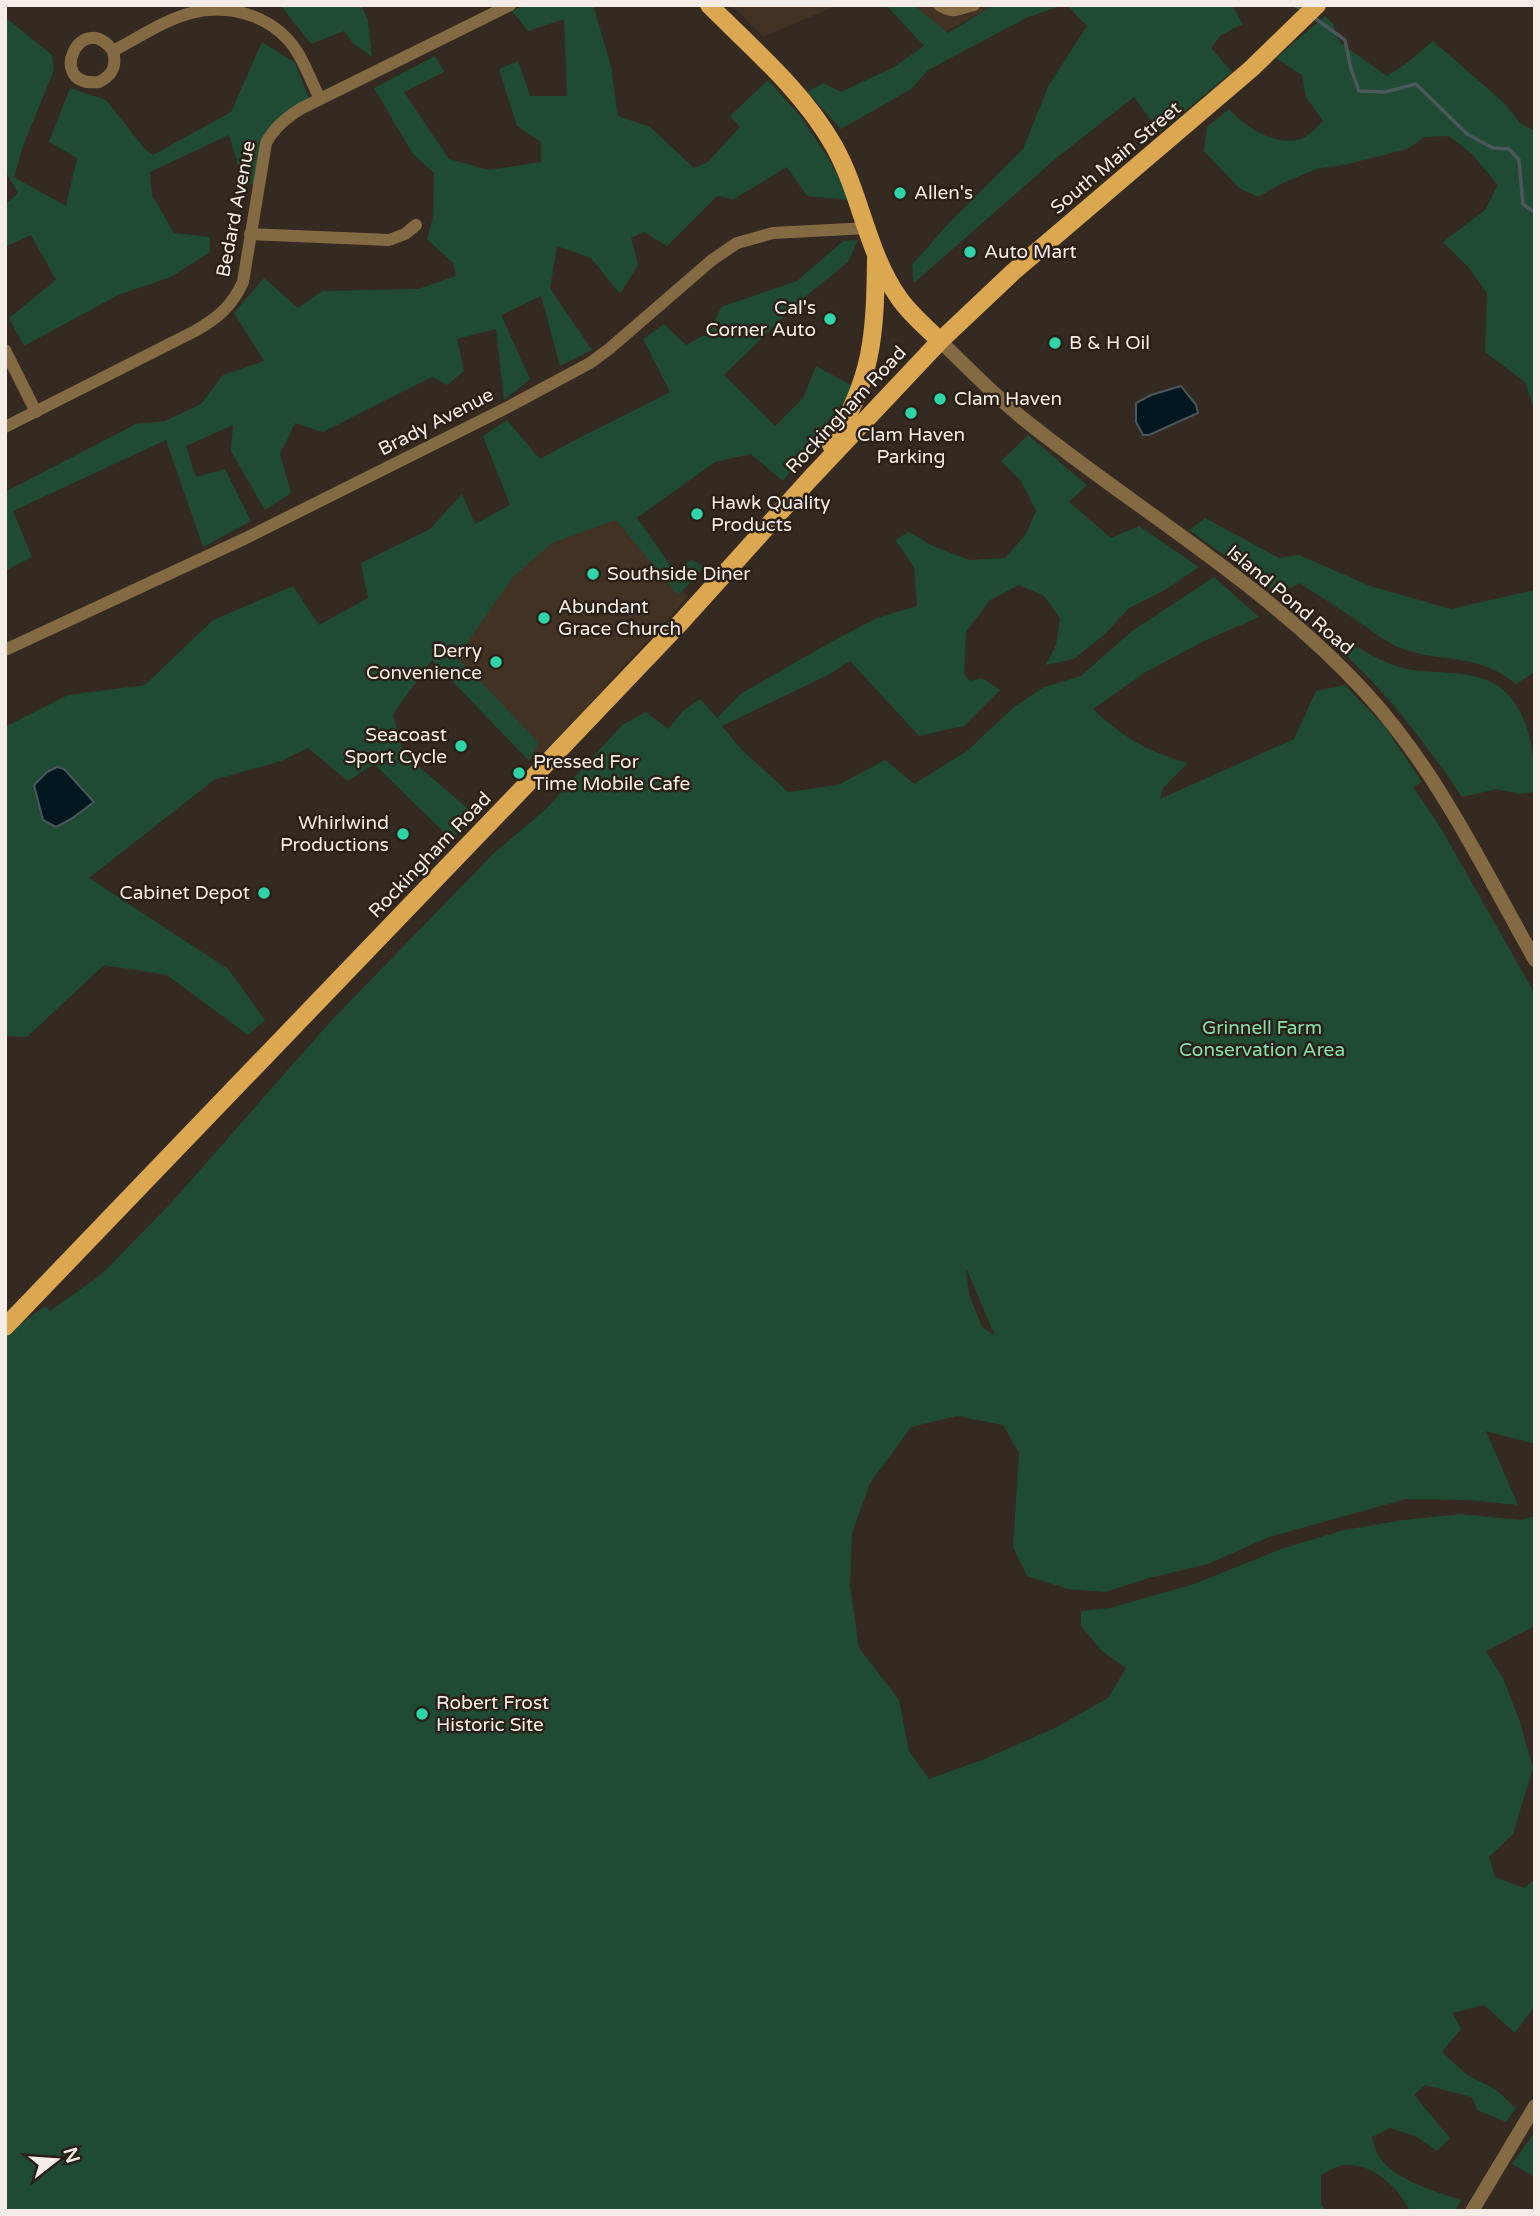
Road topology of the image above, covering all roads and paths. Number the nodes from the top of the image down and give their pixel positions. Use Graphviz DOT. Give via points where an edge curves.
graph roads {
  1 [pos="510,5"];
  2 [pos="709,5"];
  3 [pos="939,5"];
  4 [pos="971,5"];
  5 [pos="1317,5"];
  6 [pos="113,51"];
  7 [pos="320,99"];
  8 [pos="416,225"];
  9 [pos="868,228"];
  10 [pos="250,233"];
  11 [pos="876,252"];
  12 [pos="940,341"];
  13 [pos="5,349"];
  14 [pos="36,412"];
  15 [pos="5,427"];
  16 [pos="809,480"];
  17 [pos="5,650"];
  18 [pos="1535,960"];
  19 [pos="5,1327"];
  20 [pos="1535,2106"];
  21 [pos="1472,2211"];
  1 -- 7 [label="street, Bedard Avenue"];
  2 -- 9 [label="main road" via="816,118 843,161"];
  3 -- 4 [label="street" via="960,11"];
  5 -- 12 [label="main road, South Main Street" via="1251,69 1013,272"];
  6 -- 7 [label="street" via="190,13 237,11 267,23 288,39"];
  7 -- 10 [label="street, Bedard Avenue" via="283,121 266,144"];
  8 -- 10 [label="street" via="388,240"];
  9 -- 11 [label="main road"];
  9 -- 17 [label="street, Brady Avenue" via="773,233 737,243 590,363 244,539"];
  10 -- 14 [label="street, Bedard Avenue" via="243,282 223,314"];
  11 -- 12 [label="main road" via="900,299"];
  11 -- 16 [label="main road" via="873,336 863,382 849,417"];
  12 -- 16 [label="main road, Rockingham Road"];
  12 -- 18 [label="street, Island Pond Road" via="1019,415 1237,578 1363,690 1434,780"];
  13 -- 14 [label="street"];
  14 -- 15 [label="street, Bedard Avenue"];
  16 -- 19 [label="main road, Rockingham Road" via="682,621"];
  20 -- 21 [label="street"];
}
